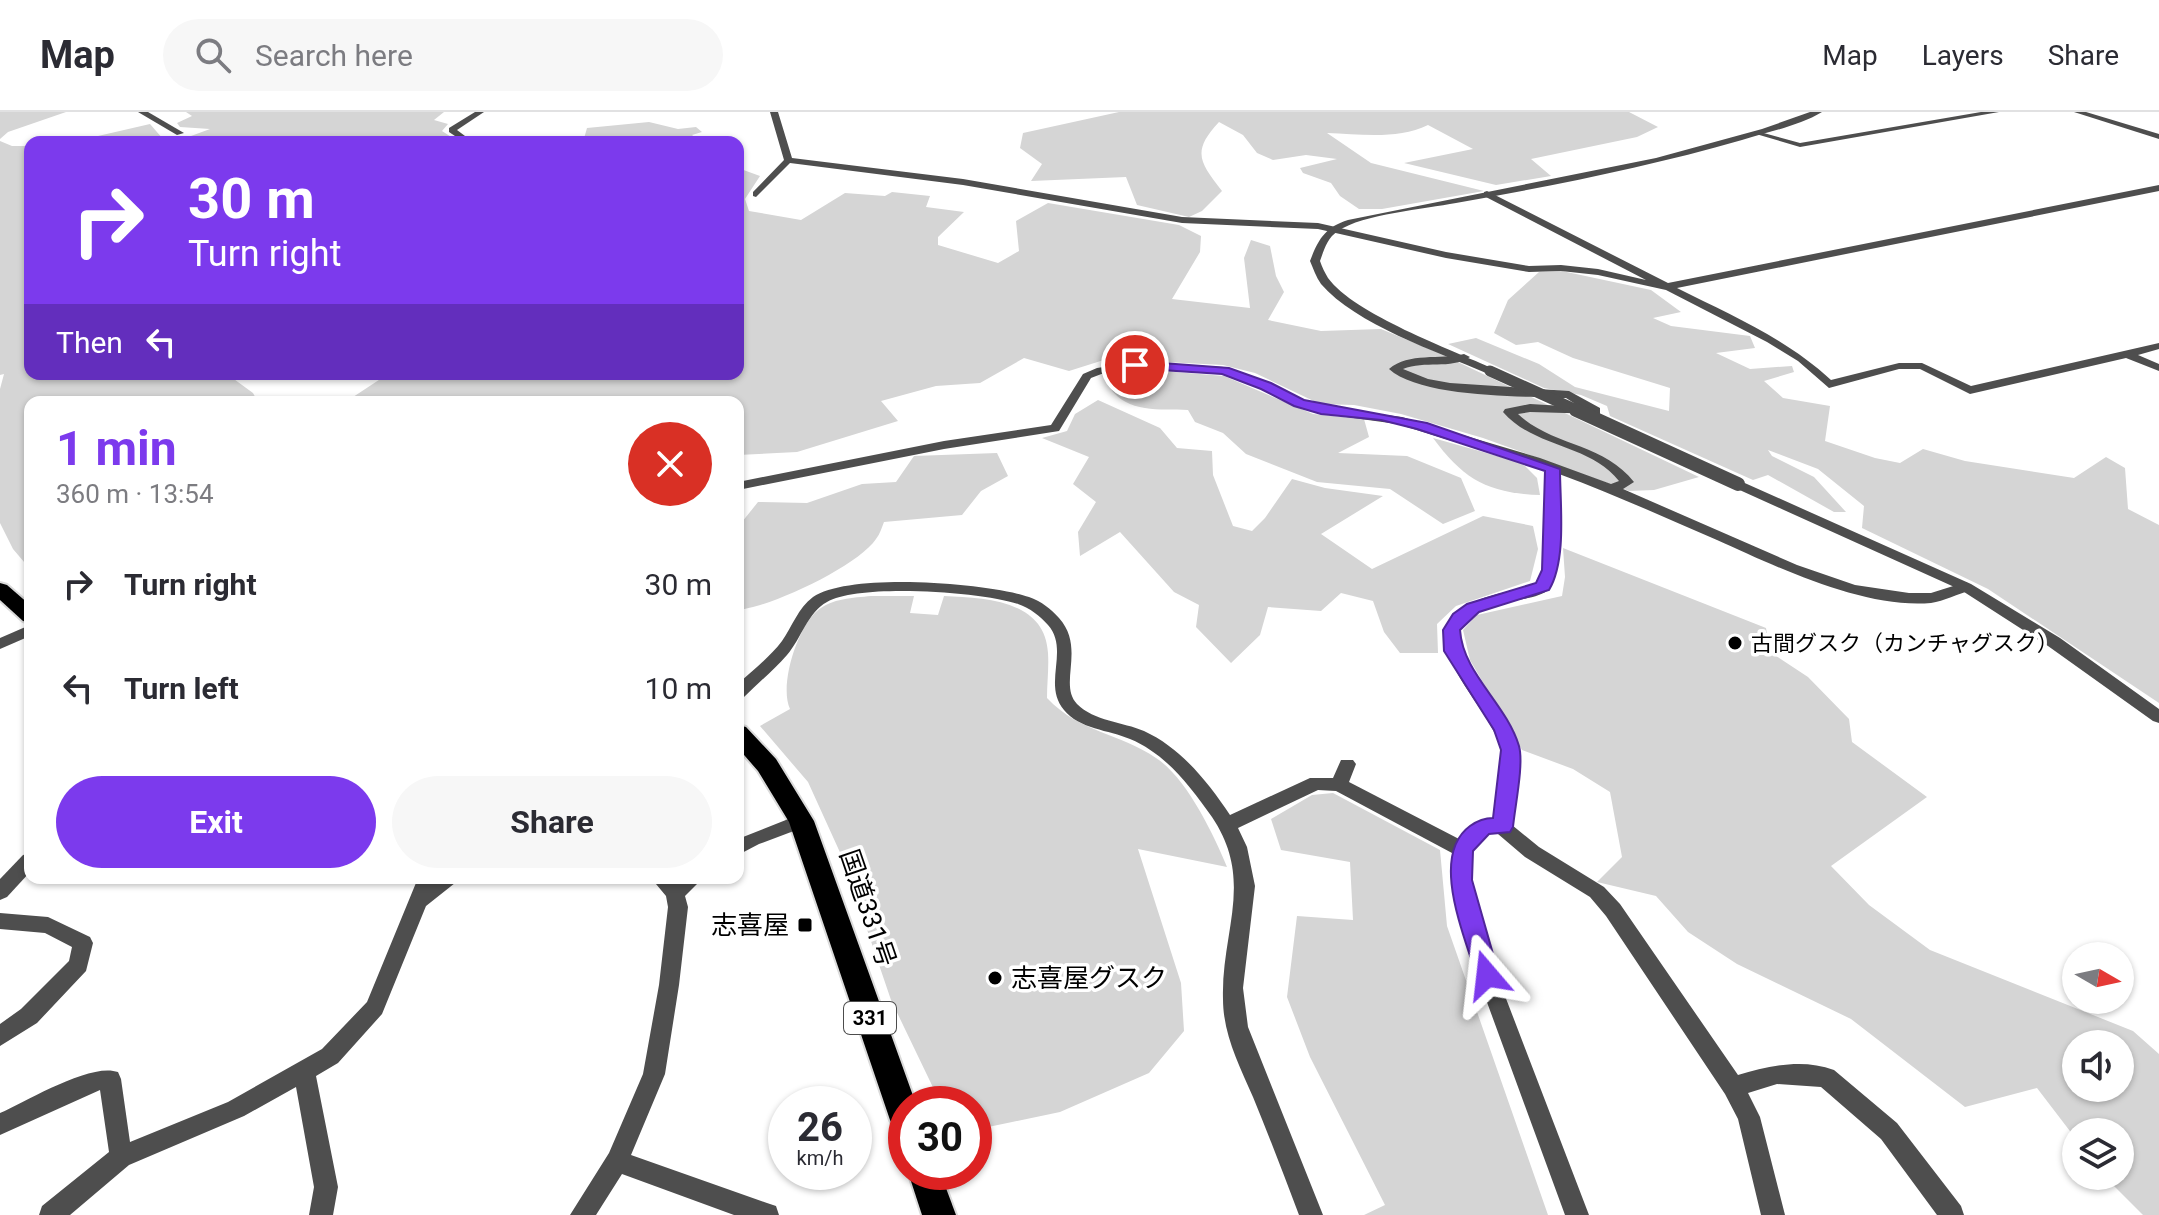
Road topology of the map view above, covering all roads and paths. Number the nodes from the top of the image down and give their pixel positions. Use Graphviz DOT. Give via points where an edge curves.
graph roads {
  1 [pos="142,112"];
  2 [pos="480,112"];
  3 [pos="774,112"];
  4 [pos="1818,112"];
  5 [pos="1995,112"];
  6 [pos="2078,112"];
  7 [pos="180,133"];
  8 [pos="1760,134"];
  9 [pos="460,136"];
  10 [pos="2159,137"];
  11 [pos="788,160"];
  12 [pos="2159,188"];
  13 [pos="756,194"];
  14 [pos="1487,194"];
  15 [pos="1334,229"];
  16 [pos="1665,287"];
  17 [pos="2159,346"];
  18 [pos="2127,354"];
  19 [pos="1464,357"];
  20 [pos="2159,368"];
  21 [pos="1553,469"];
  22 [pos="744,485"];
  23 [pos="1612,489"];
  24 [pos="1966,587"];
  25 [pos="0,589"];
  26 [pos="24,611"];
  27 [pos="24,633"];
  28 [pos="0,644"];
  29 [pos="744,687"];
  30 [pos="2159,717"];
  31 [pos="744,740"];
  32 [pos="1347,764"];
  33 [pos="1339,785"];
  34 [pos="801,821"];
  35 [pos="1226,825"];
  36 [pos="1502,827"];
  37 [pos="744,844"];
  38 [pos="1462,849"];
  39 [pos="24,866"];
  40 [pos="426,884"];
  41 [pos="441,884"];
  42 [pos="668,885"];
  43 [pos="0,892"];
  44 [pos="420,902"];
  45 [pos="0,921"];
  46 [pos="0,1036"];
  47 [pos="304,1073"];
  48 [pos="894,1086"];
  49 [pos="1733,1087"];
  50 [pos="0,1124"];
  51 [pos="121,1157"];
  52 [pos="617,1161"];
  53 [pos="930,1190"];
  54 [pos="51,1215"];
  55 [pos="321,1215"];
  56 [pos="582,1215"];
  57 [pos="767,1215"];
  58 [pos="939,1215"];
  59 [pos="1311,1215"];
  60 [pos="1577,1215"];
  61 [pos="1773,1215"];
  62 [pos="1952,1215"];
  1 -- 7 [label="street"];
  2 -- 9 [label="street" via="452,130"];
  3 -- 11 [label="street"];
  4 -- 8 [label="street"];
  5 -- 8 [label="street" via="1800,145"];
  6 -- 10 [label="street"];
  8 -- 14 [label="street"];
  11 -- 13 [label="street"];
  11 -- 15 [label="street" via="989,186 1182,220"];
  12 -- 16 [label="street"];
  14 -- 15 [label="street"];
  14 -- 16 [label="street"];
  15 -- 16 [label="street" via="1446,255 1529,269 1598,272"];
  15 -- 19 [label="street" via="1316,248 1314,259 1323,282 1339,298"];
  16 -- 18 [label="street" via="1771,340 1829,384 1899,366 1922,366 1970,390"];
  17 -- 18 [label="street"];
  18 -- 20 [label="street"];
  19 -- 23 [label="street" via="1452,362 1407,361 1395,369 1428,383 1569,395 1588,404 1596,411 1509,412 1541,438 1620,468 1627,482"];
  19 -- 24 [label="street, bridge"];
  21 -- 22 [label="street" via="1422,426 1321,410 1224,370 1135,365 1087,376 1055,428"];
  21 -- 23 [label="street"];
  21 -- 36 [label="street" via="1550,570 1543,587 1473,608 1452,630 1453,651 1510,750"];
  23 -- 24 [label="street" via="1852,589 1920,598"];
  24 -- 30 [label="street"];
  25 -- 26 [label="highway"];
  27 -- 28 [label="street"];
  29 -- 35 [label="street" via="784,650 807,611 842,591 1005,595 1028,602 1061,629 1066,646 1062,695 1070,708 1161,748 1183,767"];
  31 -- 34 [label="highway, 国道331号 / 331" via="767,765"];
  32 -- 33 [label="street"];
  33 -- 35 [label="street" via="1316,783"];
  33 -- 38 [label="street"];
  34 -- 37 [label="street"];
  34 -- 48 [label="highway, 国道331号 / 331"];
  35 -- 59 [label="street" via="1246,871 1234,1016"];
  36 -- 38 [label="street" via="1486,826"];
  36 -- 49 [label="street" via="1597,892 1613,910"];
  38 -- 60 [label="street" via="1461,880 1487,975"];
  39 -- 43 [label="street"];
  40 -- 44 [label="street"];
  41 -- 44 [label="street"];
  42 -- 52 [label="street" via="678,907 656,1063"];
  44 -- 47 [label="street" via="375,1008 330,1056"];
  45 -- 46 [label="street" via="48,925 83,943 79,965 29,1016"];
  47 -- 51 [label="street" via="236,1109"];
  47 -- 55 [label="street" via="326,1187"];
  49 -- 61 [label="street" via="1749,1117"];
  49 -- 62 [label="street" via="1777,1074 1826,1077 1889,1131"];
  50 -- 51 [label="street" via="96,1080 110,1079"];
  51 -- 54 [label="street"];
  52 -- 56 [label="street"];
  52 -- 57 [label="street"];
  53 -- 58 [label="highway"];
}
